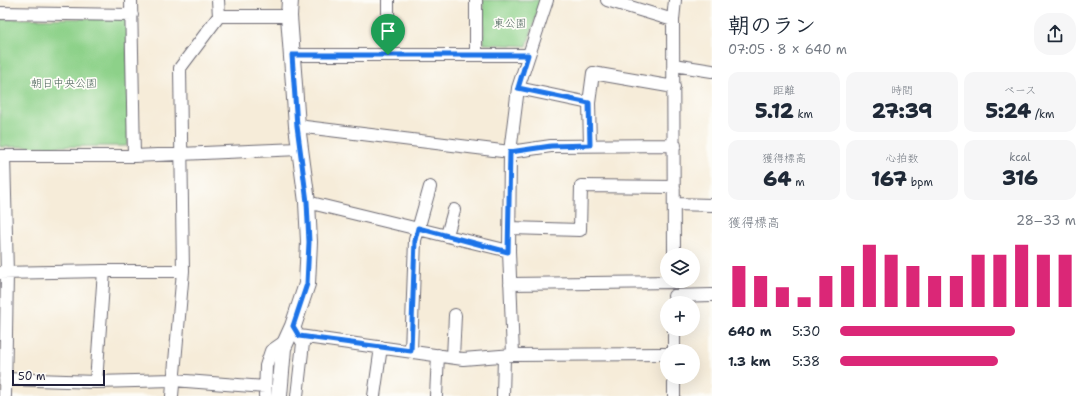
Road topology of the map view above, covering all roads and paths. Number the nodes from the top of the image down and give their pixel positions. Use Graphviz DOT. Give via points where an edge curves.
graph roads {
  1 [pos="132,0"];
  2 [pos="218,0"];
  3 [pos="290,0"];
  4 [pos="388,0"];
  5 [pos="476,0"];
  6 [pos="547,0"];
  7 [pos="675,0"];
  8 [pos="613,1"];
  9 [pos="0,13"];
  10 [pos="132,15"];
  11 [pos="219,16"];
  12 [pos="289,16"];
  13 [pos="673,20"];
  14 [pos="292,55"];
  15 [pos="388,55"];
  16 [pos="476,55"];
  17 [pos="528,55"];
  18 [pos="674,65"];
  19 [pos="712,71"];
  20 [pos="674,87"];
  21 [pos="518,88"];
  22 [pos="589,103"];
  23 [pos="297,126"];
  24 [pos="590,145"];
  25 [pos="675,145"];
  26 [pos="299,149"];
  27 [pos="510,152"];
  28 [pos="182,154"];
  29 [pos="2,156"];
  30 [pos="134,156"];
  31 [pos="430,187"];
  32 [pos="674,187"];
  33 [pos="307,202"];
  34 [pos="674,204"];
  35 [pos="712,205"];
  36 [pos="454,210"];
  37 [pos="3,219"];
  38 [pos="418,228"];
  39 [pos="510,228"];
  40 [pos="447,235"];
  41 [pos="674,248"];
  42 [pos="508,252"];
  43 [pos="104,271"];
  44 [pos="183,271"];
  45 [pos="4,273"];
  46 [pos="660,282"];
  47 [pos="510,284"];
  48 [pos="712,296"];
  49 [pos="700,297"];
  50 [pos="455,315"];
  51 [pos="293,334"];
  52 [pos="381,347"];
  53 [pos="411,351"];
  54 [pos="660,354"];
  55 [pos="438,355"];
  56 [pos="509,356"];
  57 [pos="453,357"];
  58 [pos="5,379"];
  59 [pos="173,380"];
  60 [pos="96,382"];
  61 [pos="674,384"];
  62 [pos="265,391"];
  63 [pos="5,396"];
  64 [pos="172,396"];
  65 [pos="279,396"];
  66 [pos="297,396"];
  67 [pos="374,396"];
  68 [pos="436,396"];
  69 [pos="503,396"];
  70 [pos="674,396"];
  1 -- 10 [label="street"];
  2 -- 11 [label="street"];
  3 -- 12 [label="street"];
  4 -- 15 [label="street"];
  5 -- 16 [label="street"];
  6 -- 17 [label="street"];
  7 -- 13 [label="street"];
  8 -- 13 [label="street"];
  9 -- 10 [label="street"];
  10 -- 30 [label="street"];
  11 -- 12 [label="street"];
  11 -- 28 [label="street" via="180,68"];
  12 -- 14 [label="street"];
  13 -- 18 [label="street"];
  14 -- 15 [label="street"];
  14 -- 23 [label="street"];
  15 -- 16 [label="street"];
  16 -- 17 [label="street"];
  17 -- 21 [label="street"];
  18 -- 19 [label="street"];
  18 -- 20 [label="street"];
  20 -- 22 [label="street" via="593,73"];
  20 -- 25 [label="street"];
  21 -- 22 [label="street"];
  21 -- 27 [label="street"];
  22 -- 24 [label="street"];
  23 -- 26 [label="street"];
  23 -- 27 [label="street"];
  24 -- 25 [label="street"];
  24 -- 27 [label="street" via="551,146"];
  25 -- 32 [label="street"];
  26 -- 28 [label="street"];
  26 -- 33 [label="street"];
  27 -- 39 [label="street"];
  28 -- 30 [label="street"];
  28 -- 44 [label="street"];
  29 -- 30 [label="street"];
  29 -- 37 [label="street"];
  31 -- 38 [label="street"];
  32 -- 34 [label="street"];
  32 -- 39 [label="street" via="581,186 580,230"];
  33 -- 38 [label="street"];
  33 -- 51 [label="street" via="307,284"];
  34 -- 35 [label="street"];
  34 -- 41 [label="street"];
  36 -- 40 [label="street"];
  37 -- 45 [label="street"];
  38 -- 40 [label="street"];
  38 -- 53 [label="street" via="415,240"];
  39 -- 42 [label="street"];
  40 -- 42 [label="street"];
  42 -- 47 [label="street"];
  43 -- 44 [label="street"];
  43 -- 45 [label="street"];
  43 -- 60 [label="street"];
  44 -- 59 [label="street"];
  45 -- 58 [label="street"];
  46 -- 47 [label="street"];
  47 -- 56 [label="street"];
  48 -- 49 [label="street"];
  50 -- 57 [label="street"];
  51 -- 52 [label="street"];
  51 -- 62 [label="street" via="271,351 266,366"];
  51 -- 65 [label="street" via="283,348"];
  51 -- 66 [label="street" via="303,343"];
  52 -- 53 [label="street"];
  52 -- 67 [label="street"];
  53 -- 55 [label="street"];
  54 -- 56 [label="street"];
  55 -- 57 [label="street"];
  55 -- 68 [label="street"];
  56 -- 57 [label="street" via="463,359"];
  56 -- 69 [label="street"];
  58 -- 60 [label="street"];
  58 -- 63 [label="street"];
  59 -- 60 [label="street"];
  59 -- 62 [label="street"];
  59 -- 64 [label="street"];
  61 -- 70 [label="street"];
}
